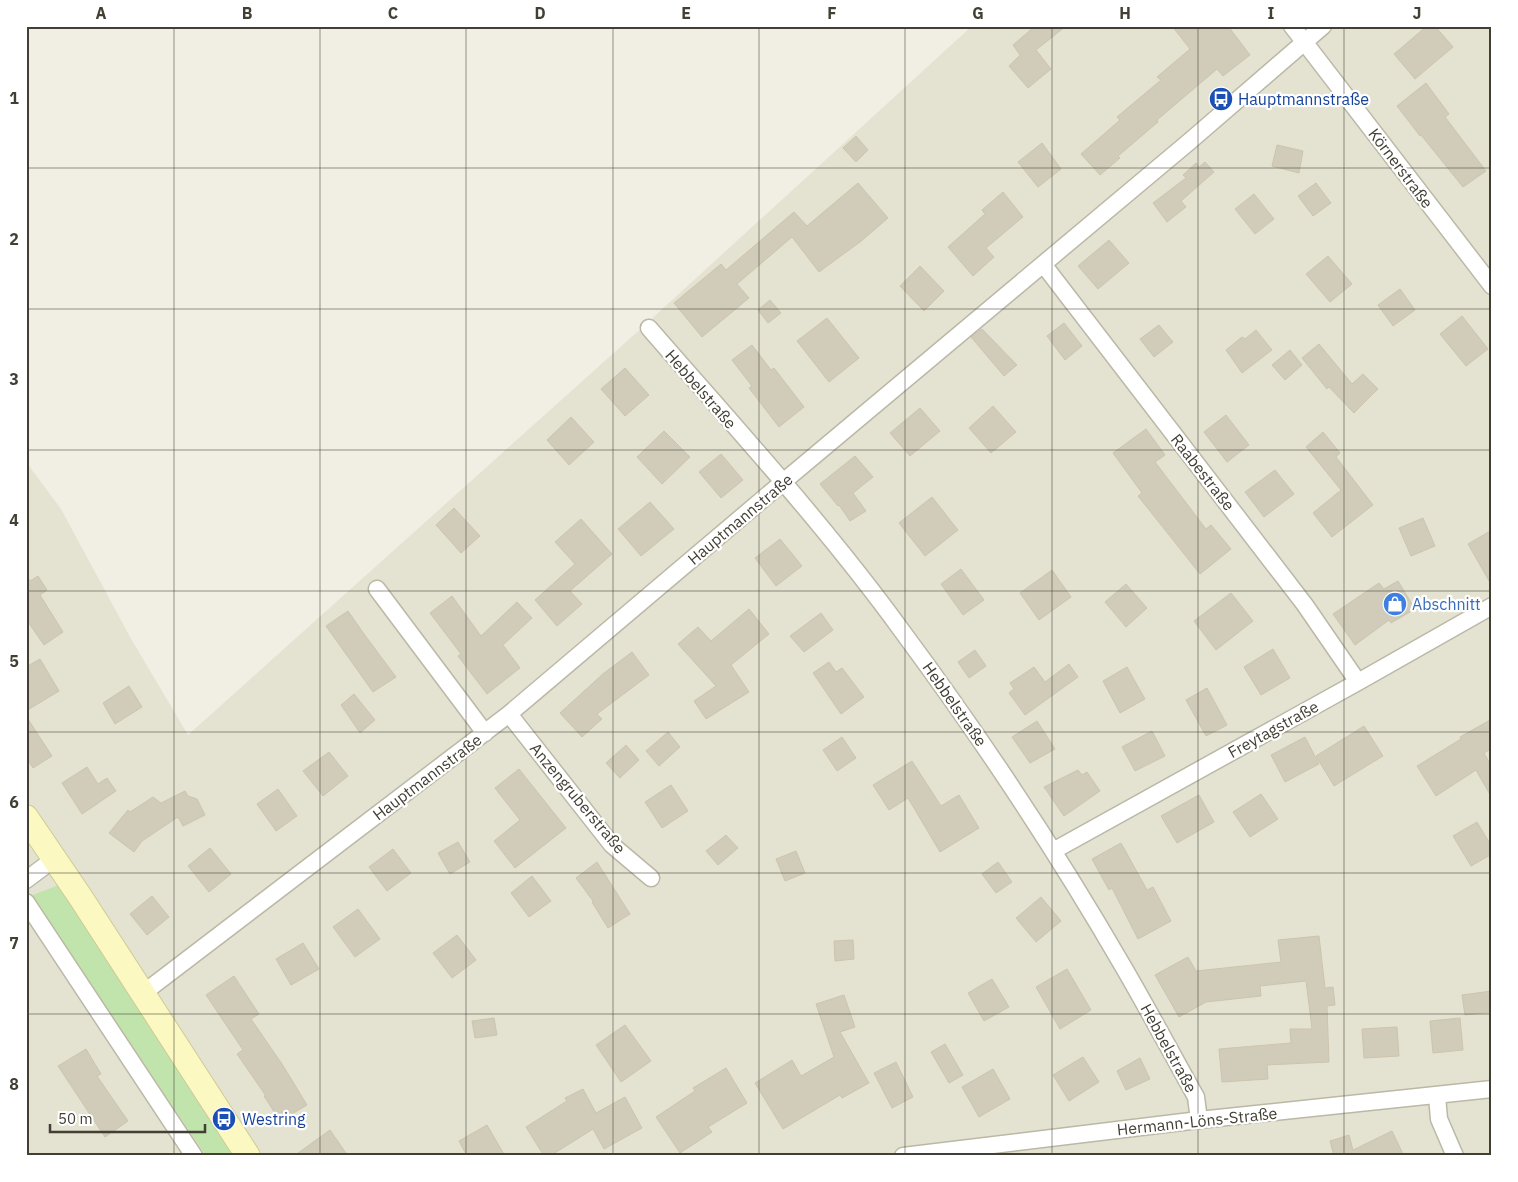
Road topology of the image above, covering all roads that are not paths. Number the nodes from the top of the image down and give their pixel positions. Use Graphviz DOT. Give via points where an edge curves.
graph roads {
  1 [pos="1292,26"];
  2 [pos="1323,26"];
  3 [pos="1305,41"];
  4 [pos="1043,264"];
  5 [pos="1492,286"];
  6 [pos="649,328"];
  7 [pos="783,482"];
  8 [pos="377,589"];
  9 [pos="1492,606"];
  10 [pos="1358,682"];
  11 [pos="509,714"];
  12 [pos="485,733"];
  13 [pos="26,817"];
  14 [pos="1053,851"];
  15 [pos="54,859"];
  16 [pos="651,878"];
  17 [pos="26,880"];
  18 [pos="26,902"];
  19 [pos="142,994"];
  20 [pos="1492,1089"];
  21 [pos="1437,1096"];
  22 [pos="1199,1120"];
  23 [pos="194,1156"];
  24 [pos="248,1156"];
  25 [pos="903,1156"];
  26 [pos="1455,1156"];
  1 -- 3 [label="street, Körnerstraße"];
  2 -- 3 [label="street, Hauptmannstraße"];
  3 -- 4 [label="street, Hauptmannstraße"];
  3 -- 5 [label="street, Körnerstraße"];
  4 -- 7 [label="street, Hauptmannstraße"];
  4 -- 10 [label="street, Raabestraße" via="1305,605"];
  6 -- 7 [label="street, Hebbelstraße"];
  7 -- 11 [label="street, Hauptmannstraße"];
  7 -- 14 [label="street, Hebbelstraße" via="901,629 984,745"];
  8 -- 12 [label="street"];
  9 -- 10 [label="street, Freytagstraße"];
  10 -- 14 [label="street, Freytagstraße"];
  11 -- 12 [label="street, Hauptmannstraße"];
  11 -- 16 [label="street, Anzengruberstraße" via="612,845"];
  12 -- 19 [label="street, Hauptmannstraße"];
  13 -- 15 [label="street"];
  14 -- 22 [label="street, Hebbelstraße" via="1124,968 1196,1097"];
  15 -- 17 [label="street"];
  15 -- 19 [label="street"];
  18 -- 23 [label="street"];
  19 -- 24 [label="street"];
  20 -- 21 [label="street, Hermann-Löns-Straße"];
  21 -- 22 [label="street, Hermann-Löns-Straße"];
  21 -- 26 [label="street" via="1439,1119"];
  22 -- 25 [label="street, Hermann-Löns-Straße"];
}
